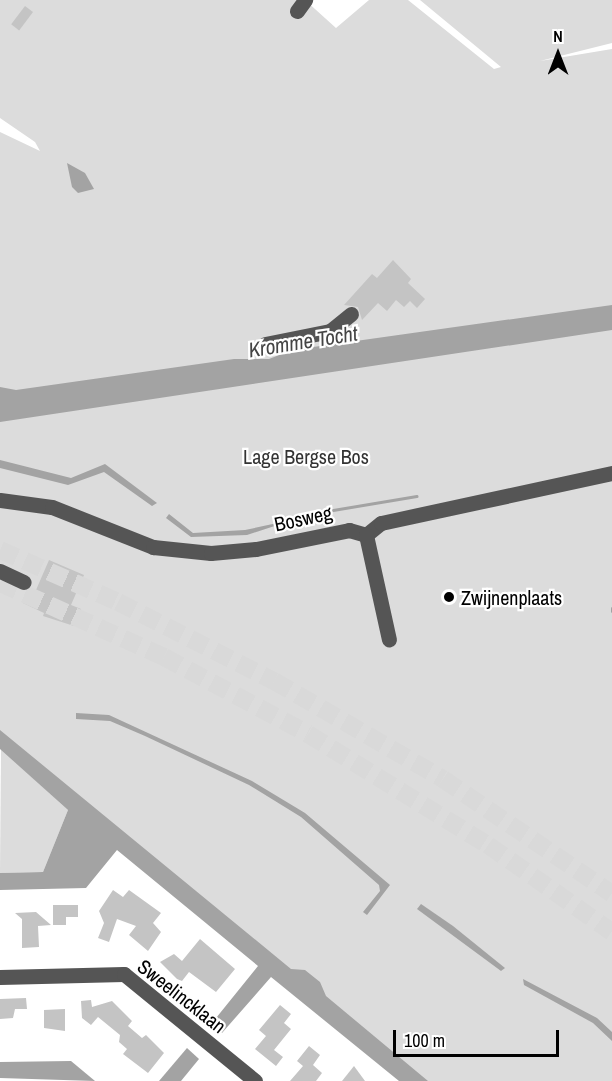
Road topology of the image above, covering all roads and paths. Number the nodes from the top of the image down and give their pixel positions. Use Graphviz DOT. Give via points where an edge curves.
graph roads {
  1 [pos="351,314"];
  2 [pos="265,344"];
  3 [pos="612,473"];
  4 [pos="0,500"];
  5 [pos="366,535"];
  6 [pos="0,571"];
  7 [pos="24,582"];
  8 [pos="389,640"];
  9 [pos="0,977"];
  10 [pos="255,1081"];
  1 -- 2 [label="street" via="330,331"];
  3 -- 5 [label="street" via="381,523"];
  4 -- 5 [label="street, Bosweg" via="52,507 130,540 179,552 228,553 349,530"];
  5 -- 8 [label="street"];
  6 -- 7 [label="street"];
  9 -- 10 [label="street, Sweelincklaan" via="124,974"];
}
